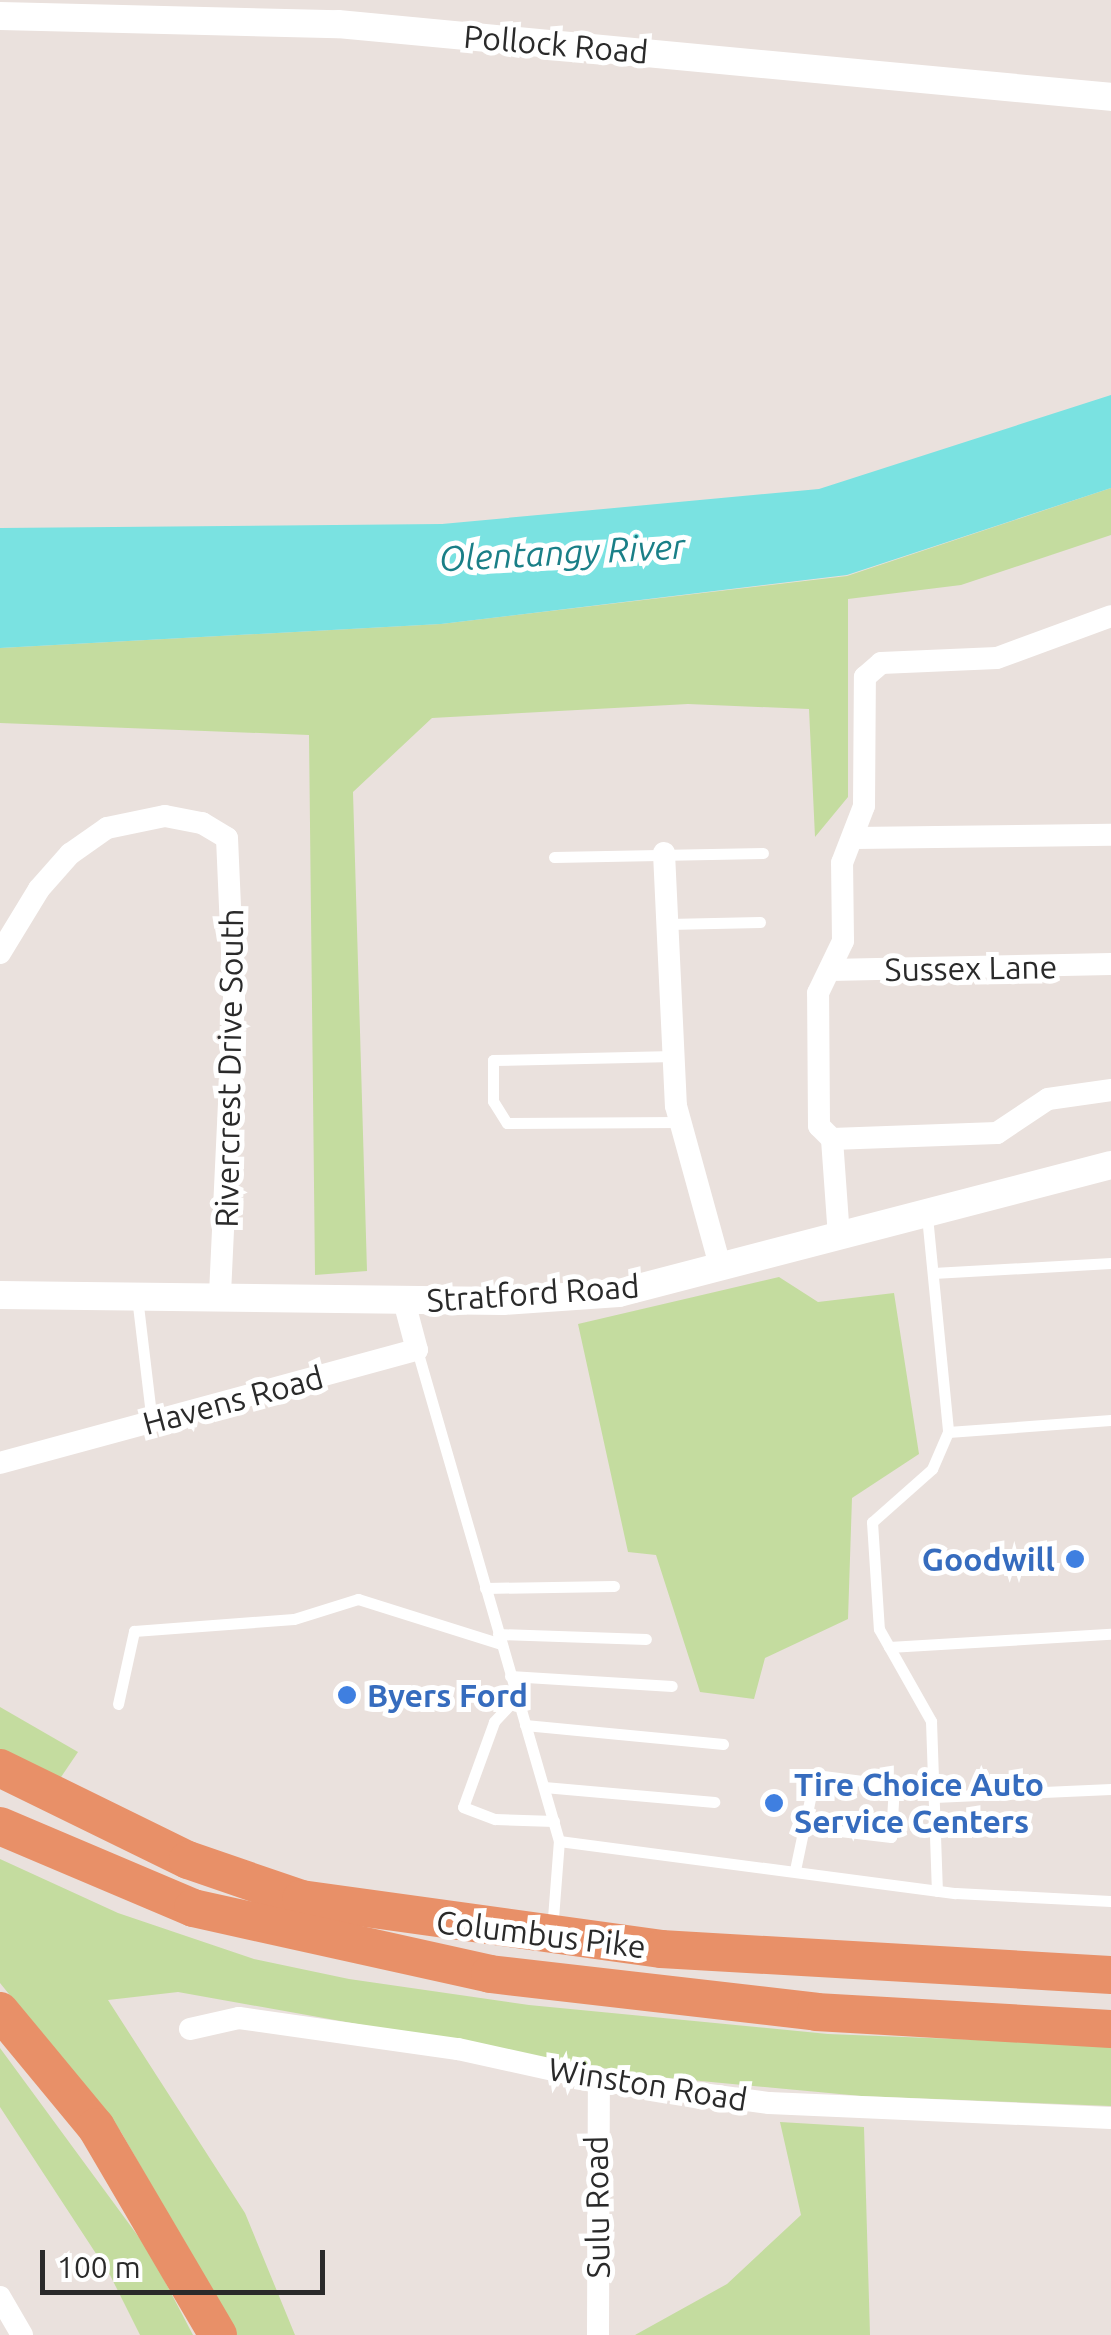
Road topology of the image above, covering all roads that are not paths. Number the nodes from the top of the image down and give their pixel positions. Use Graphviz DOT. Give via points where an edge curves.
graph roads {
  1 [pos="175,9"];
  2 [pos="0,16"];
  3 [pos="1111,96"];
  4 [pos="1111,616"];
  5 [pos="1111,835"];
  6 [pos="855,838"];
  7 [pos="664,853"];
  8 [pos="763,853"];
  9 [pos="554,857"];
  10 [pos="760,922"];
  11 [pos="668,924"];
  12 [pos="0,953"];
  13 [pos="1111,964"];
  14 [pos="830,970"];
  15 [pos="674,1056"];
  16 [pos="1111,1090"];
  17 [pos="680,1122"];
  18 [pos="832,1139"];
  19 [pos="1111,1165"];
  20 [pos="927,1214"];
  21 [pos="839,1237"];
  22 [pos="1111,1262"];
  23 [pos="721,1269"];
  24 [pos="933,1273"];
  25 [pos="0,1296"];
  26 [pos="138,1298"];
  27 [pos="220,1299"];
  28 [pos="404,1301"];
  29 [pos="416,1350"];
  30 [pos="1111,1420"];
  31 [pos="152,1422"];
  32 [pos="948,1432"];
  33 [pos="0,1463"];
  34 [pos="614,1586"];
  35 [pos="485,1588"];
  36 [pos="1111,1634"];
  37 [pos="500,1639"];
  38 [pos="646,1639"];
  39 [pos="889,1647"];
  40 [pos="510,1676"];
  41 [pos="672,1686"];
  42 [pos="516,1697"];
  43 [pos="118,1704"];
  44 [pos="525,1725"];
  45 [pos="723,1744"];
  46 [pos="0,1768"];
  47 [pos="544,1787"];
  48 [pos="1111,1789"];
  49 [pos="934,1797"];
  50 [pos="714,1802"];
  51 [pos="554,1821"];
  52 [pos="0,1826"];
  53 [pos="804,1828"];
  54 [pos="559,1841"];
  55 [pos="795,1870"];
  56 [pos="937,1891"];
  57 [pos="1111,1901"];
  58 [pos="552,1937"];
  59 [pos="1111,1975"];
  60 [pos="0,2011"];
  61 [pos="1111,2029"];
  62 [pos="190,2030"];
  63 [pos="598,2080"];
  64 [pos="1111,2118"];
  65 [pos="0,2297"];
  66 [pos="22,2335"];
  67 [pos="218,2335"];
  68 [pos="598,2335"];
  1 -- 2 [label="street, Pollock Road"];
  1 -- 3 [label="street, Pollock Road"];
  4 -- 6 [label="street" via="998,658 881,663 865,677 864,806"];
  5 -- 6 [label="street"];
  6 -- 14 [label="street" via="842,863 843,942"];
  7 -- 8 [label="lane"];
  7 -- 9 [label="lane"];
  7 -- 11 [label="street"];
  10 -- 11 [label="lane"];
  11 -- 15 [label="street"];
  12 -- 27 [label="street, Rivercrest Drive South" via="51,875 108,828 164,816 202,823 227,838 234,997"];
  13 -- 14 [label="street, Sussex Lane"];
  14 -- 18 [label="street" via="818,994 819,1126"];
  15 -- 17 [label="street"];
  15 -- 17 [label="lane" via="493,1060 493,1101 507,1123"];
  16 -- 18 [label="street" via="1048,1099 997,1134"];
  17 -- 23 [label="street"];
  18 -- 21 [label="street"];
  19 -- 20 [label="street, Stratford Road"];
  20 -- 21 [label="street, Stratford Road"];
  20 -- 24 [label="lane"];
  21 -- 23 [label="street, Stratford Road"];
  22 -- 24 [label="lane"];
  23 -- 28 [label="street, Stratford Road" via="619,1293"];
  24 -- 32 [label="lane"];
  25 -- 26 [label="street, Stratford Road"];
  26 -- 27 [label="street, Stratford Road"];
  26 -- 31 [label="lane"];
  27 -- 28 [label="street, Stratford Road"];
  28 -- 29 [label="street"];
  29 -- 31 [label="street, Havens Road"];
  29 -- 35 [label="lane"];
  30 -- 32 [label="lane"];
  31 -- 33 [label="street, Havens Road"];
  32 -- 39 [label="lane" via="932,1469 872,1522 879,1629"];
  34 -- 35 [label="lane"];
  35 -- 37 [label="lane"];
  36 -- 39 [label="lane"];
  37 -- 38 [label="lane"];
  37 -- 40 [label="lane"];
  37 -- 43 [label="lane" via="358,1599 294,1619 134,1631"];
  39 -- 49 [label="lane" via="931,1722"];
  40 -- 41 [label="lane"];
  40 -- 42 [label="lane"];
  42 -- 44 [label="lane"];
  42 -- 51 [label="lane" via="494,1722 463,1807 495,1819"];
  44 -- 45 [label="lane"];
  44 -- 47 [label="lane"];
  46 -- 58 [label="highway, Columbus Pike" via="188,1860 301,1899"];
  47 -- 50 [label="lane"];
  47 -- 51 [label="lane"];
  48 -- 49 [label="lane"];
  49 -- 56 [label="lane"];
  51 -- 54 [label="lane"];
  52 -- 61 [label="highway, Columbus Pike" via="193,1908 490,1974 816,2012"];
  53 -- 53 [label="lane" via="815,1775 894,1785 891,1837"];
  53 -- 55 [label="lane"];
  54 -- 55 [label="lane"];
  54 -- 58 [label="lane"];
  55 -- 56 [label="lane"];
  56 -- 57 [label="lane"];
  58 -- 59 [label="highway, Columbus Pike" via="892,1966"];
  60 -- 67 [label="highway" via="96,2126"];
  62 -- 63 [label="street, Winston Road" via="238,2018 458,2049"];
  63 -- 64 [label="street, Winston Road" via="770,2102"];
  63 -- 68 [label="street, Sulu Road"];
  65 -- 66 [label="street"];
}
